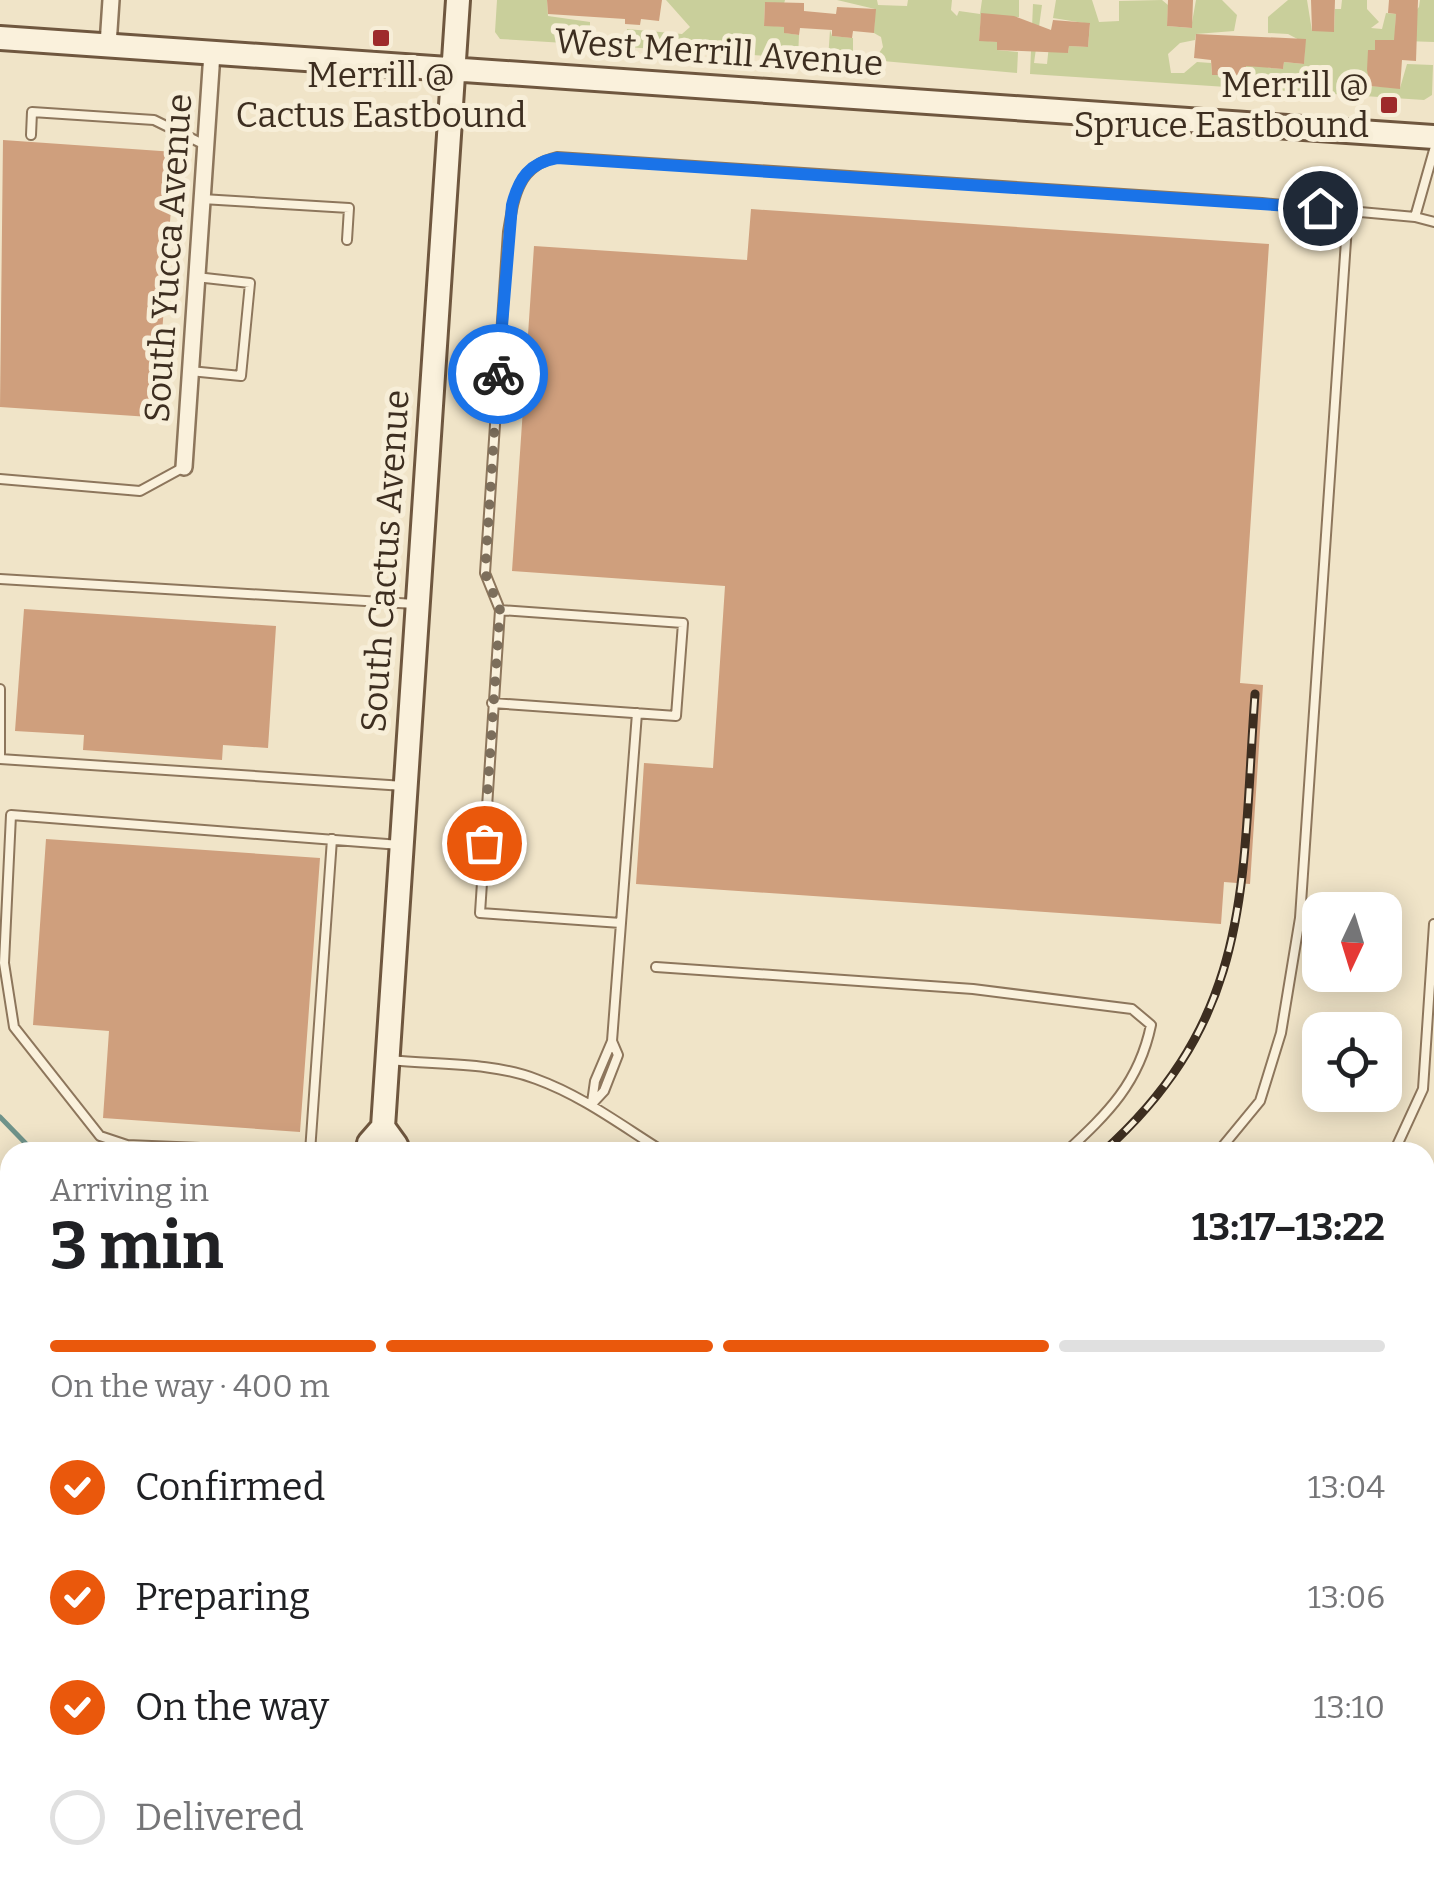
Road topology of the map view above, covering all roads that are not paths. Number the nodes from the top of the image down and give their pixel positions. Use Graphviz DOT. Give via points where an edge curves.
graph roads {
  1 [pos="111,0"];
  2 [pos="458,0"];
  3 [pos="0,38"];
  4 [pos="108,45"];
  5 [pos="212,53"];
  6 [pos="453,68"];
  7 [pos="31,135"];
  8 [pos="1434,136"];
  9 [pos="206,145"];
  10 [pos="1434,150"];
  11 [pos="202,199"];
  12 [pos="1348,210"];
  13 [pos="1416,218"];
  14 [pos="1434,222"];
  15 [pos="347,240"];
  16 [pos="196,277"];
  17 [pos="190,371"];
  18 [pos="184,467"];
  19 [pos="0,480"];
  20 [pos="0,579"];
  21 [pos="417,604"];
  22 [pos="500,610"];
  23 [pos="0,690"];
  24 [pos="492,702"];
  25 [pos="637,713"];
  26 [pos="404,786"];
  27 [pos="332,839"];
  28 [pos="400,845"];
  29 [pos="622,923"];
  30 [pos="1434,924"];
  31 [pos="656,967"];
  32 [pos="386,1060"];
  33 [pos="592,1105"];
  34 [pos="383,1127"];
  35 [pos="118,1142"];
  36 [pos="311,1142"];
  37 [pos="369,1142"];
  38 [pos="394,1142"];
  39 [pos="649,1142"];
  40 [pos="1077,1142"];
  41 [pos="1226,1142"];
  42 [pos="1398,1142"];
  1 -- 4 [label="street"];
  2 -- 6 [label="main road, South Cactus Avenue"];
  3 -- 4 [label="main road, West Merrill Avenue"];
  4 -- 5 [label="main road, West Merrill Avenue"];
  5 -- 6 [label="main road, West Merrill Avenue"];
  5 -- 9 [label="street, South Yucca Avenue"];
  6 -- 8 [label="main road, West Merrill Avenue"];
  6 -- 21 [label="main road, South Cactus Avenue"];
  7 -- 9 [label="lane" via="32,112 50,113 154,120"];
  9 -- 11 [label="street, South Yucca Avenue"];
  10 -- 13 [label="lane"];
  11 -- 15 [label="lane" via="349,208"];
  11 -- 16 [label="street, South Yucca Avenue"];
  12 -- 13 [label="lane"];
  12 -- 22 [label="lane" via="557,158 537,162 517,186 508,232 485,573"];
  12 -- 41 [label="lane" via="1300,918 1280,1033 1260,1101"];
  13 -- 14 [label="lane"];
  16 -- 17 [label="street, South Yucca Avenue"];
  16 -- 17 [label="lane" via="250,283 241,376"];
  17 -- 18 [label="street, South Yucca Avenue"];
  18 -- 19 [label="lane" via="140,491"];
  20 -- 21 [label="lane"];
  21 -- 26 [label="main road, South Cactus Avenue"];
  22 -- 24 [label="lane"];
  22 -- 25 [label="lane" via="683,623 676,716"];
  23 -- 26 [label="lane" via="0,759"];
  24 -- 25 [label="lane"];
  24 -- 29 [label="lane" via="480,913"];
  25 -- 29 [label="lane"];
  26 -- 28 [label="main road, South Cactus Avenue"];
  27 -- 28 [label="lane"];
  27 -- 35 [label="lane" via="12,815 4,963 14,1027 100,1136"];
  27 -- 36 [label="lane"];
  28 -- 32 [label="main road, South Cactus Avenue"];
  29 -- 33 [label="lane" via="612,1041 618,1056"];
  30 -- 42 [label="lane" via="1422,1089"];
  31 -- 40 [label="lane" via="973,989 1132,1009 1151,1026 1144,1062 1107,1114"];
  32 -- 33 [label="lane" via="510,1071"];
  32 -- 34 [label="main road, South Cactus Avenue"];
  33 -- 39 [label="lane"];
  34 -- 37 [label="main road, South Cactus Avenue"];
  34 -- 38 [label="main road"];
}
